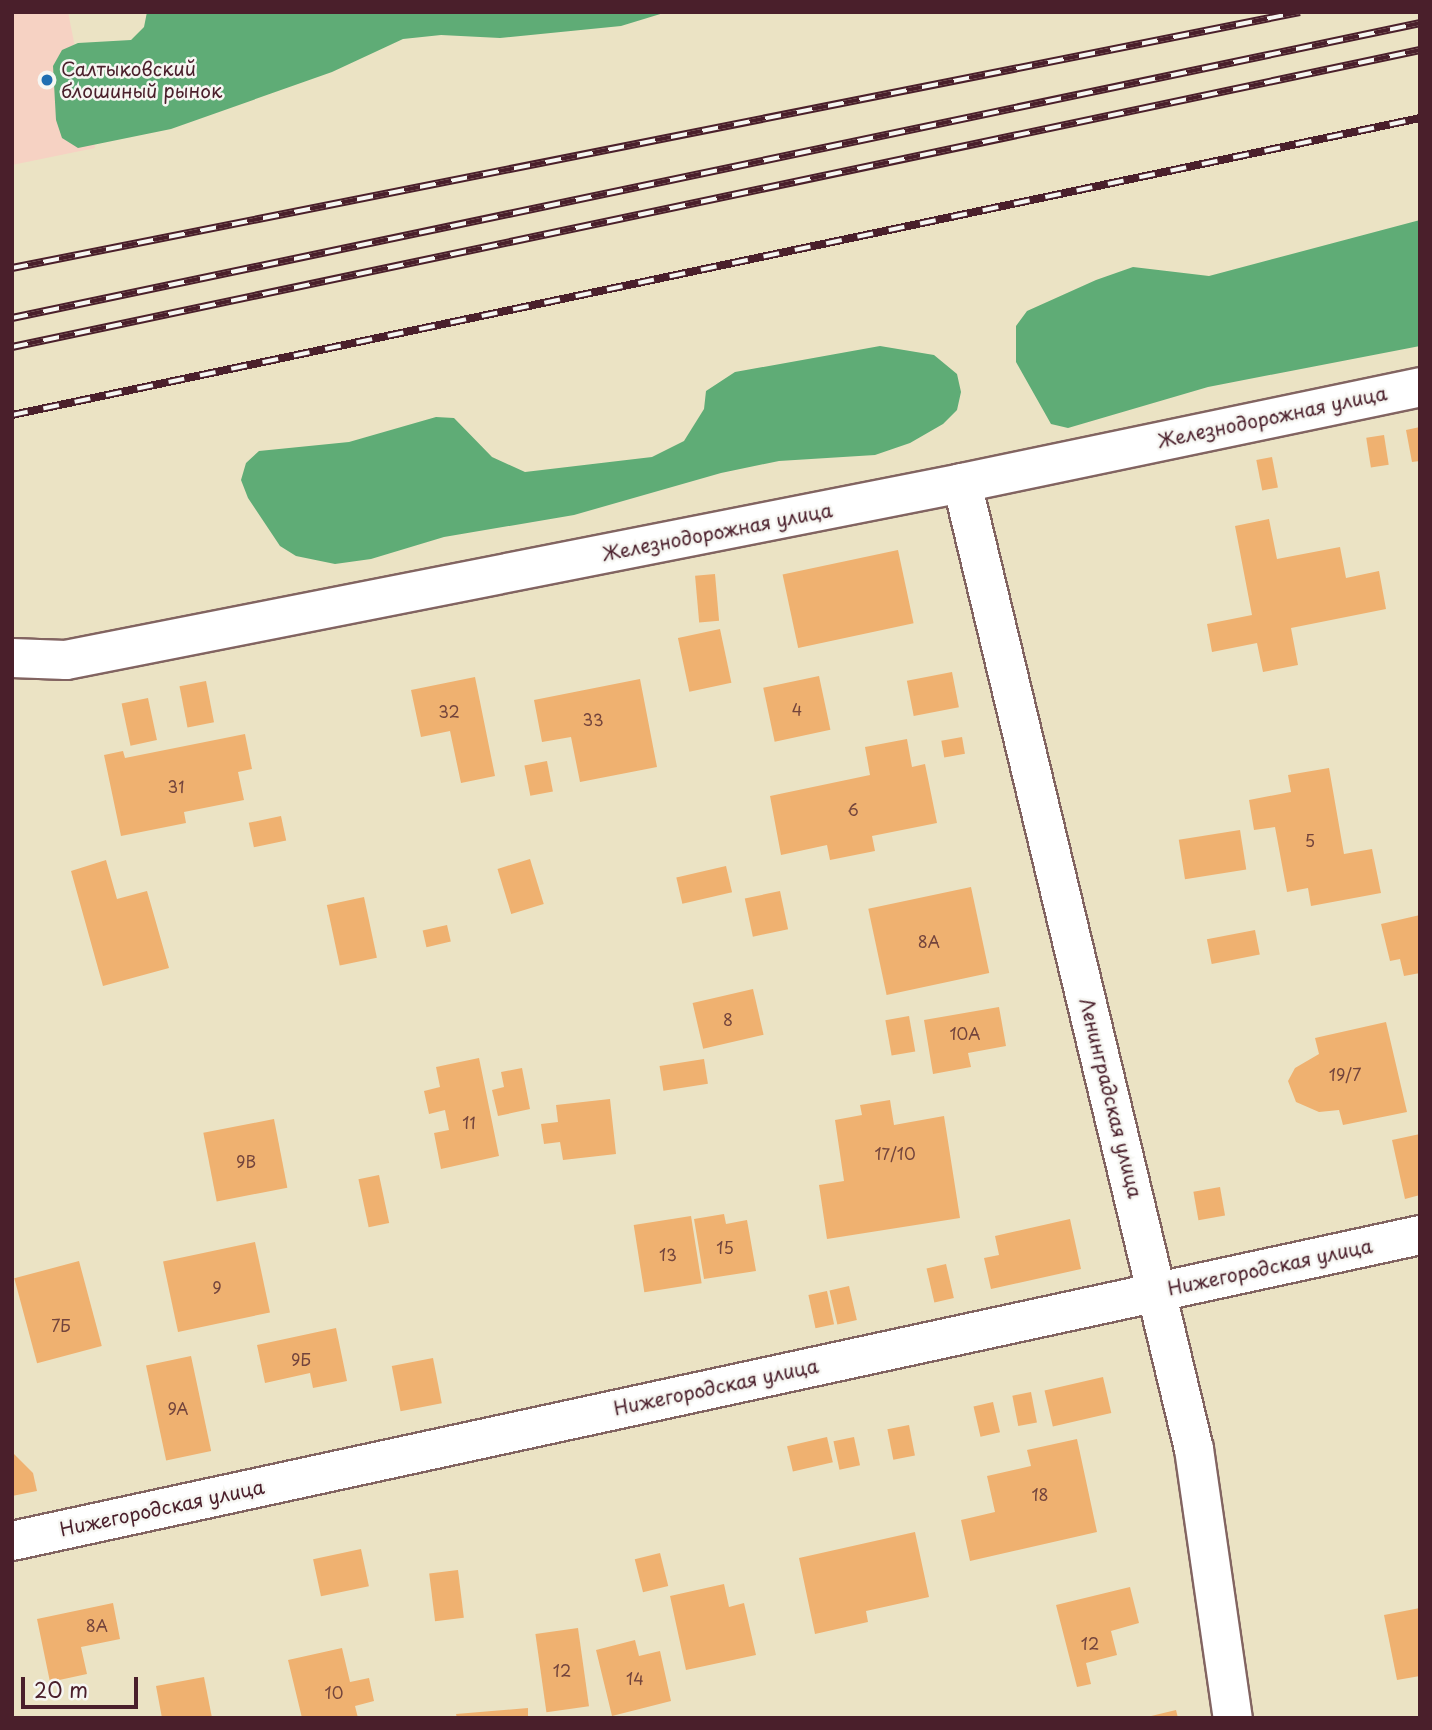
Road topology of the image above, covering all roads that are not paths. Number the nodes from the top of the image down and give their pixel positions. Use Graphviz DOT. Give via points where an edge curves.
graph roads {
  1 [pos="1420,387"];
  2 [pos="962,483"];
  3 [pos="12,658"];
  4 [pos="1420,1235"];
  5 [pos="1158,1290"];
  6 [pos="12,1541"];
  7 [pos="1233,1718"];
  1 -- 2 [label="street, Железнодорожная улица"];
  2 -- 3 [label="street, Железнодорожная улица" via="66,660"];
  2 -- 5 [label="street, Ленинградская улица"];
  4 -- 5 [label="street, Нижегородская улица"];
  5 -- 6 [label="street, Нижегородская улица"];
  5 -- 7 [label="street, Ленинградская улица" via="1194,1449"];
}
